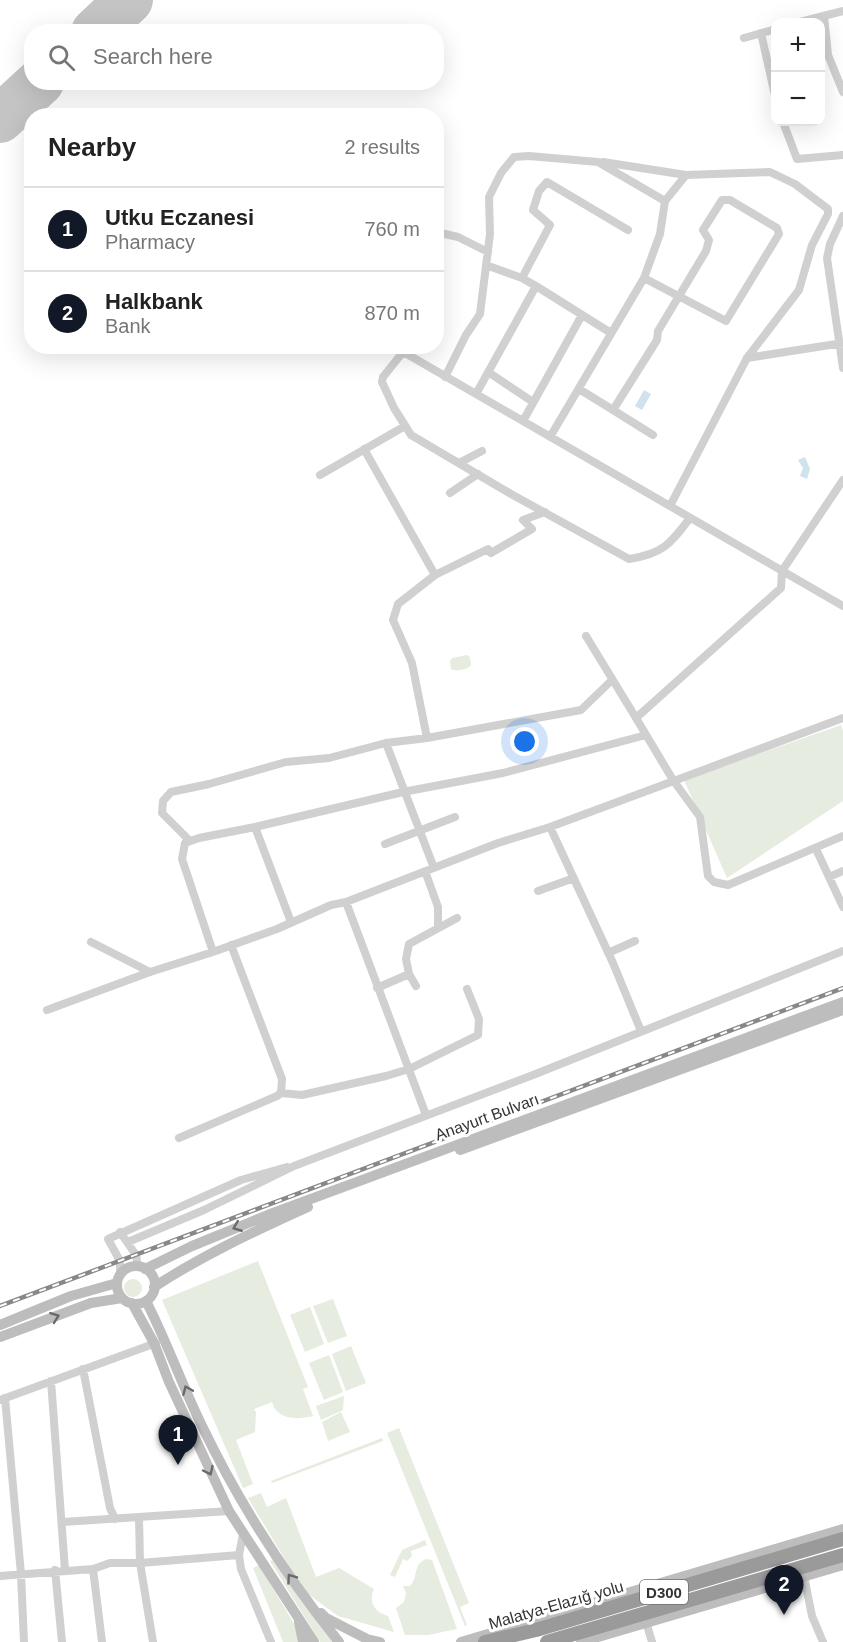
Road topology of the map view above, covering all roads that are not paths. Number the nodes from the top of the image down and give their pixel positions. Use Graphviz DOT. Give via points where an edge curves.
graph roads {
  1 [pos="843,11"];
  2 [pos="824,16"];
  3 [pos="816,18"];
  4 [pos="771,30"];
  5 [pos="760,33"];
  6 [pos="744,38"];
  7 [pos="771,79"];
  8 [pos="843,92"];
  9 [pos="785,126"];
  10 [pos="843,154"];
  11 [pos="598,162"];
  12 [pos="686,175"];
  13 [pos="665,201"];
  14 [pos="843,216"];
  15 [pos="628,230"];
  16 [pos="444,234"];
  17 [pos="488,252"];
  18 [pos="486,265"];
  19 [pos="522,278"];
  20 [pos="644,278"];
  21 [pos="536,286"];
  22 [pos="678,296"];
  23 [pos="582,315"];
  24 [pos="611,333"];
  25 [pos="841,343"];
  26 [pos="401,354"];
  27 [pos="406,354"];
  28 [pos="747,358"];
  29 [pos="843,368"];
  30 [pos="488,372"];
  31 [pos="445,376"];
  32 [pos="579,389"];
  33 [pos="476,394"];
  34 [pos="533,402"];
  35 [pos="613,410"];
  36 [pos="523,421"];
  37 [pos="405,426"];
  38 [pos="653,435"];
  39 [pos="550,437"];
  40 [pos="364,449"];
  41 [pos="482,452"];
  42 [pos="459,462"];
  43 [pos="478,474"];
  44 [pos="320,475"];
  45 [pos="843,480"];
  46 [pos="450,493"];
  47 [pos="670,506"];
  48 [pos="545,512"];
  49 [pos="690,518"];
  50 [pos="782,571"];
  51 [pos="435,574"];
  52 [pos="843,606"];
  53 [pos="586,636"];
  54 [pos="612,680"];
  55 [pos="636,718"];
  56 [pos="843,718"];
  57 [pos="646,735"];
  58 [pos="427,738"];
  59 [pos="386,743"];
  60 [pos="673,780"];
  61 [pos="403,792"];
  62 [pos="455,817"];
  63 [pos="255,827"];
  64 [pos="550,827"];
  65 [pos="420,831"];
  66 [pos="843,836"];
  67 [pos="190,841"];
  68 [pos="385,844"];
  69 [pos="816,849"];
  70 [pos="434,868"];
  71 [pos="425,871"];
  72 [pos="843,871"];
  73 [pos="829,877"];
  74 [pos="574,878"];
  75 [pos="538,891"];
  76 [pos="346,902"];
  77 [pos="843,907"];
  78 [pos="458,918"];
  79 [pos="291,922"];
  80 [pos="438,928"];
  81 [pos="635,941"];
  82 [pos="91,942"];
  83 [pos="231,945"];
  84 [pos="843,951"];
  85 [pos="213,952"];
  86 [pos="608,953"];
  87 [pos="150,972"];
  88 [pos="409,974"];
  89 [pos="416,986"];
  90 [pos="377,988"];
  91 [pos="468,988"];
  92 [pos="843,1002"];
  93 [pos="47,1010"];
  94 [pos="843,1010"];
  95 [pos="641,1031"];
  96 [pos="409,1069"];
  97 [pos="280,1093"];
  98 [pos="426,1115"];
  99 [pos="179,1138"];
  100 [pos="294,1166"];
  101 [pos="120,1232"];
  102 [pos="128,1242"];
  103 [pos="142,1268"];
  104 [pos="119,1279"];
  105 [pos="154,1287"];
  106 [pos="127,1301"];
  107 [pos="146,1301"];
  108 [pos="0,1325"];
  109 [pos="0,1337"];
  110 [pos="166,1339"];
  111 [pos="154,1343"];
  112 [pos="83,1369"];
  113 [pos="51,1381"];
  114 [pos="3,1399"];
  115 [pos="229,1511"];
  116 [pos="139,1517"];
  117 [pos="115,1519"];
  118 [pos="63,1522"];
  119 [pos="843,1529"];
  120 [pos="243,1534"];
  121 [pos="843,1539"];
  122 [pos="239,1555"];
  123 [pos="843,1555"];
  124 [pos="140,1563"];
  125 [pos="843,1565"];
  126 [pos="93,1569"];
  127 [pos="55,1570"];
  128 [pos="65,1570"];
  129 [pos="21,1574"];
  130 [pos="0,1576"];
  131 [pos="804,1576"];
  132 [pos="305,1598"];
  133 [pos="326,1618"];
  134 [pos="299,1619"];
  135 [pos="646,1622"];
  136 [pos="24,1642"];
  137 [pos="62,1642"];
  138 [pos="102,1642"];
  139 [pos="153,1642"];
  140 [pos="271,1642"];
  141 [pos="303,1642"];
  142 [pos="314,1642"];
  143 [pos="339,1642"];
  144 [pos="360,1642"];
  145 [pos="380,1642"];
  146 [pos="461,1642"];
  147 [pos="485,1642"];
  148 [pos="547,1642"];
  149 [pos="581,1642"];
  150 [pos="652,1642"];
  151 [pos="823,1642"];
  1 -- 2 [label="street"];
  2 -- 3 [label="street"];
  2 -- 8 [label="street" via="828,55"];
  4 -- 5 [label="street"];
  5 -- 6 [label="street"];
  5 -- 7 [label="street"];
  9 -- 10 [label="street" via="797,159"];
  11 -- 12 [label="street"];
  11 -- 13 [label="street"];
  11 -- 17 [label="street" via="514,157 489,197"];
  12 -- 13 [label="street"];
  12 -- 28 [label="street" via="770,172 795,184 828,209 799,290"];
  13 -- 20 [label="street" via="660,234"];
  14 -- 25 [label="street" via="827,258"];
  15 -- 19 [label="street" via="547,182 539,191 533,210 550,225"];
  16 -- 17 [label="street"];
  17 -- 18 [label="street"];
  18 -- 19 [label="street"];
  18 -- 31 [label="street" via="480,314"];
  19 -- 21 [label="street"];
  20 -- 22 [label="street"];
  20 -- 24 [label="street"];
  21 -- 23 [label="street"];
  21 -- 30 [label="street"];
  22 -- 22 [label="street" via="726,321 779,234 777,228 730,200 722,201 703,230 708,240 706,251"];
  22 -- 35 [label="street" via="657,340"];
  23 -- 24 [label="street"];
  23 -- 34 [label="street"];
  24 -- 32 [label="street"];
  25 -- 28 [label="street"];
  25 -- 29 [label="street"];
  26 -- 37 [label="street" via="382,382"];
  27 -- 31 [label="street"];
  28 -- 47 [label="street"];
  30 -- 33 [label="street"];
  30 -- 34 [label="street"];
  31 -- 33 [label="street"];
  32 -- 35 [label="street"];
  32 -- 39 [label="street"];
  33 -- 36 [label="street"];
  34 -- 36 [label="street"];
  35 -- 38 [label="street"];
  36 -- 39 [label="street"];
  37 -- 40 [label="street"];
  37 -- 42 [label="street" via="411,435"];
  39 -- 47 [label="street"];
  40 -- 44 [label="street"];
  40 -- 51 [label="street"];
  41 -- 42 [label="street"];
  42 -- 43 [label="street"];
  43 -- 46 [label="street"];
  43 -- 48 [label="street"];
  45 -- 50 [label="street"];
  47 -- 49 [label="street"];
  48 -- 49 [label="street" via="629,559 648,556 670,544"];
  48 -- 51 [label="street" via="523,520 532,530 491,552 488,549"];
  49 -- 50 [label="street"];
  50 -- 52 [label="street"];
  50 -- 55 [label="street" via="781,588"];
  51 -- 58 [label="street" via="398,604 393,620 412,663"];
  53 -- 54 [label="street"];
  54 -- 55 [label="street"];
  54 -- 58 [label="street" via="581,710"];
  55 -- 57 [label="street"];
  56 -- 60 [label="street"];
  57 -- 60 [label="street"];
  57 -- 61 [label="street" via="503,773"];
  58 -- 59 [label="street"];
  59 -- 61 [label="street"];
  59 -- 67 [label="street" via="328,758 286,762 171,792 163,801 162,813"];
  60 -- 64 [label="street"];
  60 -- 69 [label="street" via="700,817 705,866 714,882 728,885"];
  61 -- 63 [label="street"];
  61 -- 65 [label="street"];
  62 -- 65 [label="street"];
  63 -- 67 [label="street"];
  63 -- 79 [label="street"];
  64 -- 70 [label="street"];
  64 -- 74 [label="street"];
  65 -- 68 [label="street"];
  65 -- 70 [label="street"];
  66 -- 69 [label="street"];
  67 -- 85 [label="street" via="185,843 182,859"];
  69 -- 73 [label="street"];
  70 -- 71 [label="street"];
  71 -- 76 [label="street"];
  71 -- 80 [label="street" via="438,906"];
  72 -- 73 [label="street"];
  73 -- 77 [label="street"];
  74 -- 75 [label="street"];
  74 -- 86 [label="street"];
  76 -- 79 [label="street"];
  76 -- 90 [label="street"];
  78 -- 80 [label="street"];
  79 -- 83 [label="street"];
  80 -- 88 [label="street" via="409,944"];
  81 -- 86 [label="street"];
  82 -- 87 [label="street"];
  83 -- 85 [label="street"];
  83 -- 97 [label="street" via="282,1079"];
  84 -- 95 [label="street"];
  85 -- 87 [label="street"];
  86 -- 95 [label="street"];
  87 -- 93 [label="street"];
  88 -- 89 [label="street"];
  88 -- 90 [label="street"];
  90 -- 96 [label="street"];
  91 -- 96 [label="street" via="479,1019 478,1035"];
  92 -- 103 [label="main road, Anayurt Bulvarı, one-way" via="284,1209"];
  94 -- 105 [label="main road, Anayurt Bulvarı" via="316,1203 188,1264"];
  95 -- 98 [label="street"];
  96 -- 97 [label="street" via="302,1095"];
  96 -- 98 [label="street"];
  97 -- 99 [label="street"];
  98 -- 100 [label="street"];
  100 -- 101 [label="street" via="241,1180"];
  100 -- 102 [label="street"];
  101 -- 102 [label="street"];
  101 -- 104 [label="street" via="108,1239 120,1261"];
  102 -- 103 [label="street"];
  103 -- 104 [label="main road" via="127,1269"];
  103 -- 105 [label="main road" via="153,1278"];
  104 -- 106 [label="main road" via="118,1291"];
  104 -- 108 [label="main road"];
  105 -- 107 [label="main road"];
  106 -- 107 [label="main road"];
  109 -- 106 [label="main road, one-way" via="91,1303"];
  106 -- 111 [label="main road"];
  107 -- 110 [label="main road"];
  110 -- 111 [label="street"];
  132 -- 110 [label="main road, one-way" via="273,1552 216,1453"];
  111 -- 112 [label="street"];
  111 -- 115 [label="main road, one-way"];
  112 -- 113 [label="street"];
  112 -- 117 [label="street"];
  113 -- 114 [label="street"];
  113 -- 118 [label="street"];
  114 -- 129 [label="street"];
  115 -- 116 [label="street"];
  115 -- 120 [label="main road"];
  116 -- 117 [label="street"];
  116 -- 124 [label="street"];
  117 -- 118 [label="street"];
  118 -- 128 [label="street"];
  119 -- 146 [label="main road"];
  120 -- 122 [label="street"];
  120 -- 134 [label="main road"];
  121 -- 147 [label="highway, Malatya-Elazığ yolu / D300"];
  122 -- 124 [label="street"];
  122 -- 140 [label="street"];
  123 -- 148 [label="highway, Malatya-Elazığ yolu / D300"];
  124 -- 126 [label="street" via="110,1563"];
  124 -- 139 [label="street"];
  125 -- 131 [label="main road"];
  126 -- 128 [label="street"];
  126 -- 138 [label="street"];
  127 -- 128 [label="street"];
  127 -- 129 [label="street"];
  127 -- 137 [label="street"];
  129 -- 130 [label="street"];
  129 -- 136 [label="street"];
  131 -- 135 [label="main road"];
  131 -- 151 [label="street" via="812,1616"];
  132 -- 133 [label="main road"];
  132 -- 143 [label="main road"];
  133 -- 144 [label="main road" via="335,1630"];
  133 -- 145 [label="main road"];
  134 -- 141 [label="main road"];
  134 -- 142 [label="main road"];
  135 -- 149 [label="main road"];
  135 -- 150 [label="street"];
}
